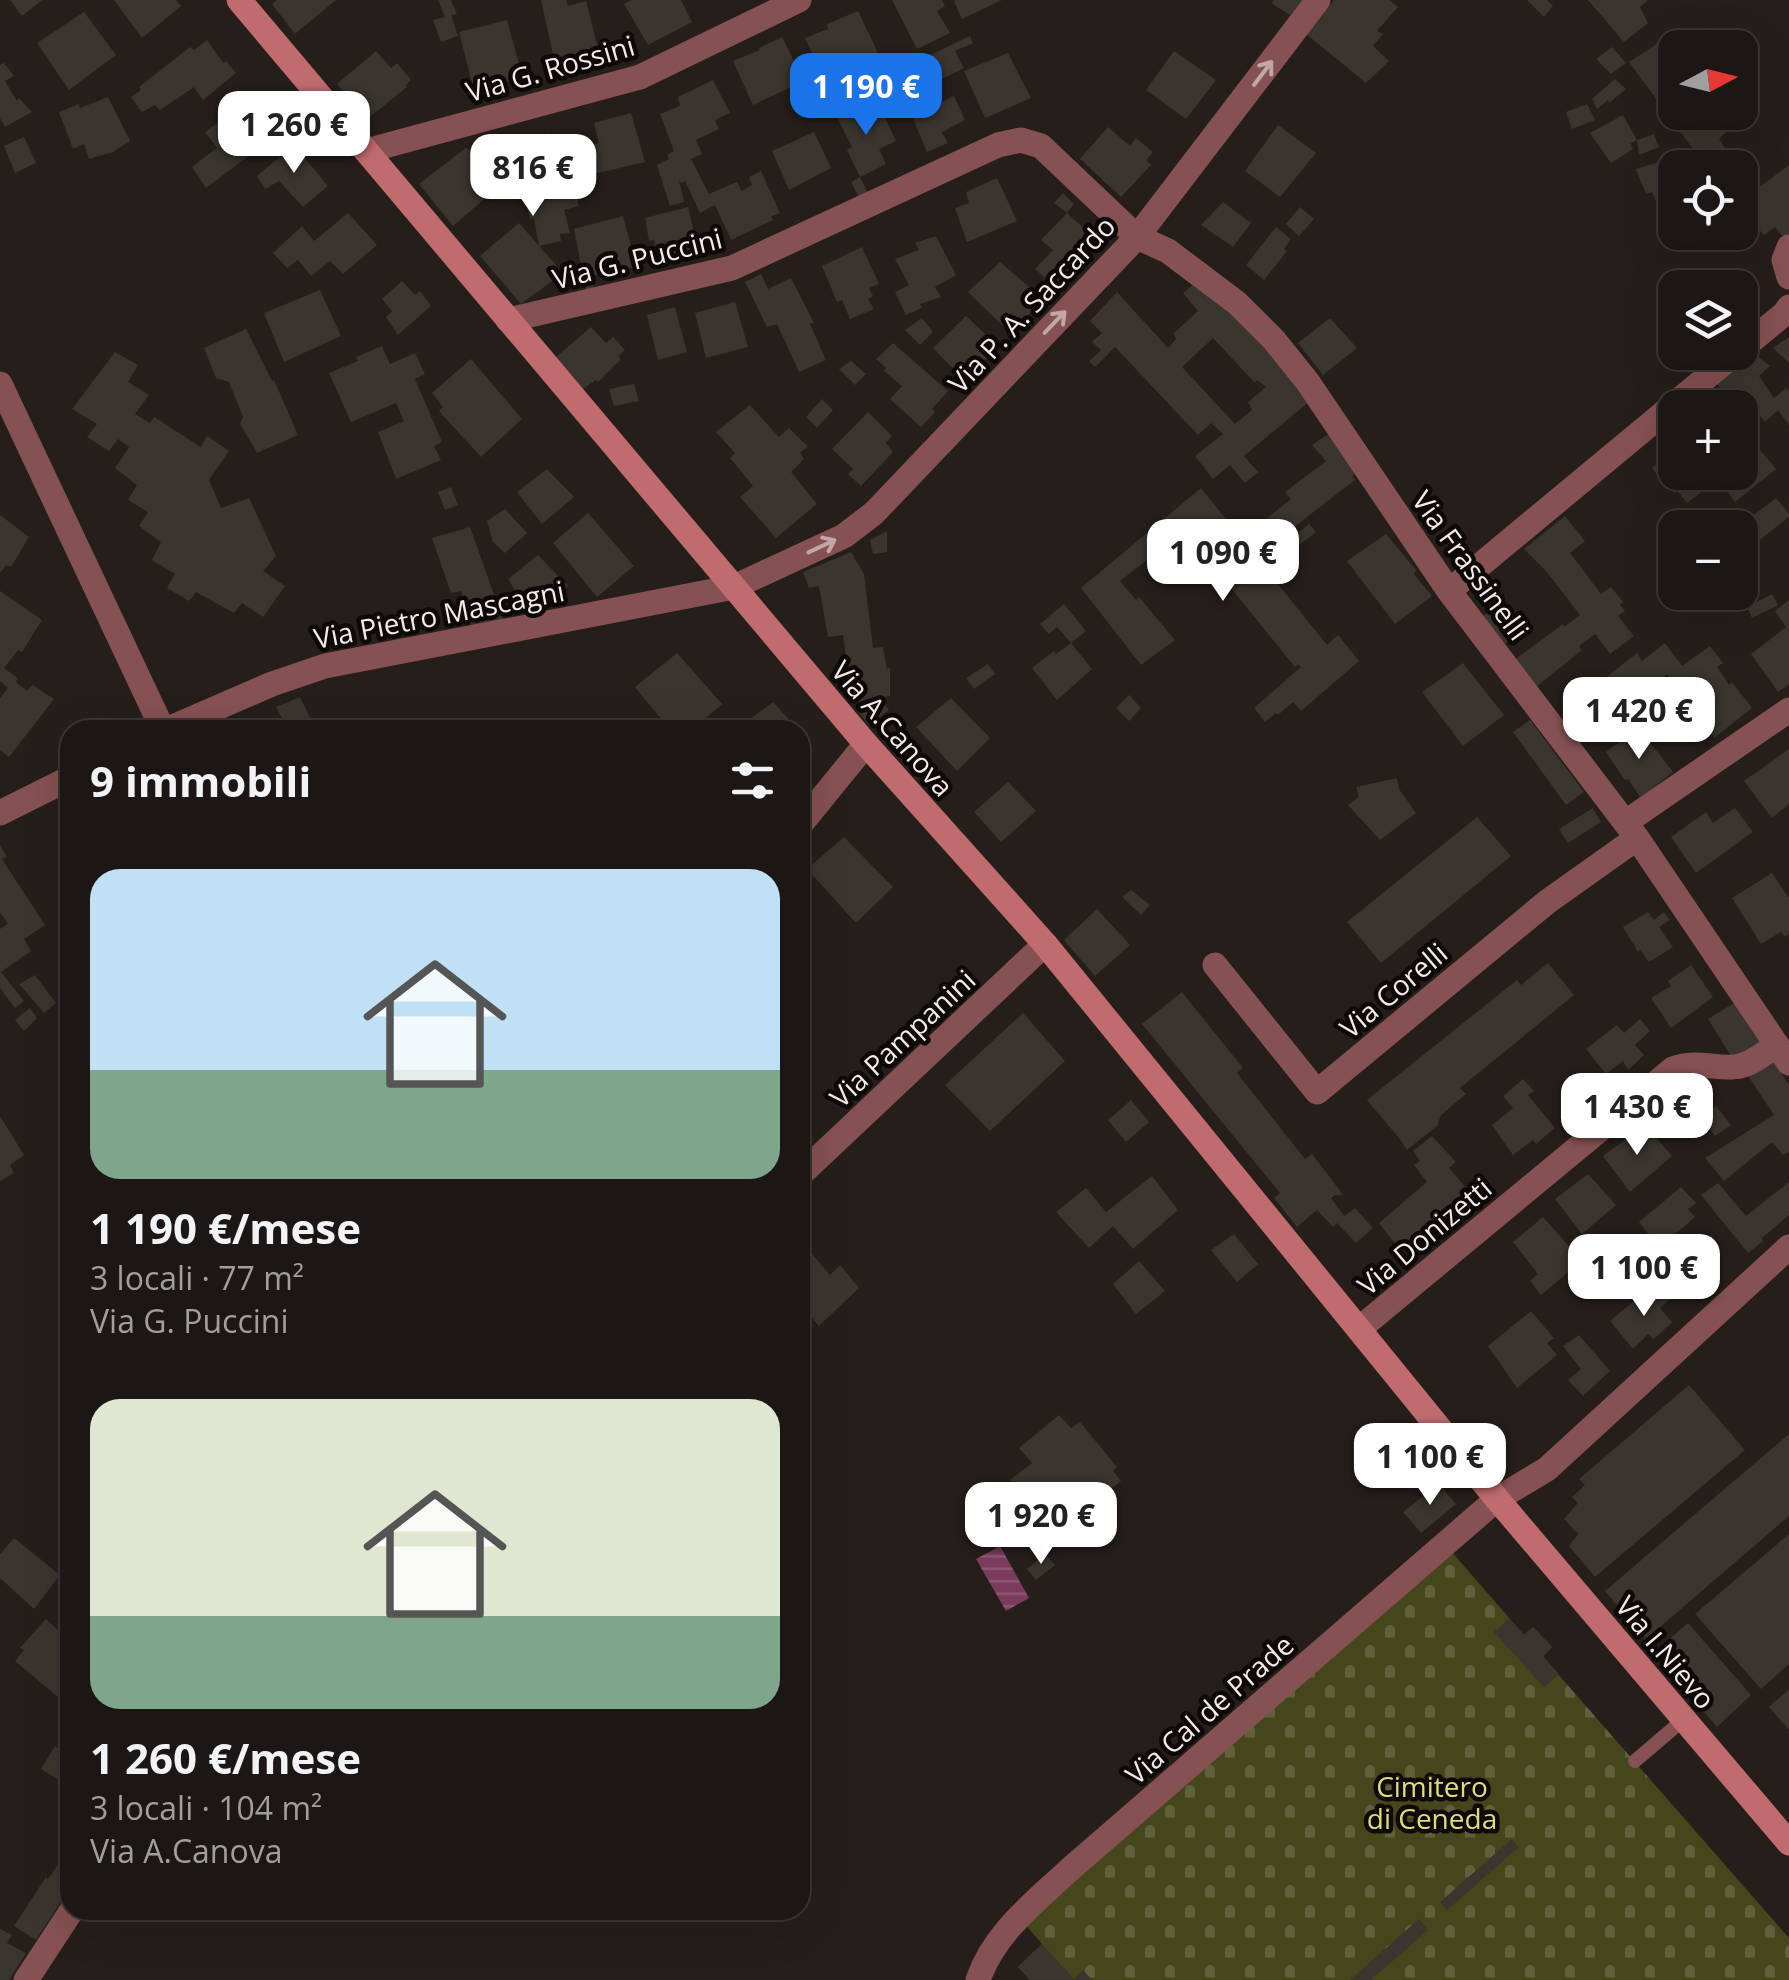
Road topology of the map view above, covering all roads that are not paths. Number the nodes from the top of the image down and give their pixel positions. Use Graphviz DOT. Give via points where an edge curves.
graph roads {
  1 [pos="239,0"];
  2 [pos="798,0"];
  3 [pos="1318,0"];
  4 [pos="366,151"];
  5 [pos="1137,237"];
  6 [pos="1789,247"];
  7 [pos="1789,277"];
  8 [pos="1789,307"];
  9 [pos="508,320"];
  10 [pos="1758,335"];
  11 [pos="1715,370"];
  12 [pos="0,384"];
  13 [pos="734,587"];
  14 [pos="1449,591"];
  15 [pos="1789,710"];
  16 [pos="159,720"];
  17 [pos="187,720"];
  18 [pos="866,744"];
  19 [pos="60,783"];
  20 [pos="810,813"];
  21 [pos="0,814"];
  22 [pos="1632,830"];
  23 [pos="1045,944"];
  24 [pos="1215,966"];
  25 [pos="1783,1054"];
  26 [pos="810,1166"];
  27 [pos="1789,1248"];
  28 [pos="1359,1329"];
  29 [pos="1497,1499"];
  30 [pos="1683,1720"];
  31 [pos="1635,1761"];
  32 [pos="1789,1843"];
  33 [pos="65,1920"];
  34 [pos="26,1980"];
  35 [pos="978,1980"];
  1 -- 4 [label="street, Via A.Canova"];
  2 -- 4 [label="street, Via G. Rossini" via="640,76"];
  5 -- 3 [label="street, Via P. A. Saccardo, one-way"];
  4 -- 9 [label="street, Via A.Canova"];
  5 -- 9 [label="street, Via G. Puccini" via="1041,146 1020,140 732,268"];
  13 -- 5 [label="street, Via P. A. Saccardo, one-way" via="844,536 874,514"];
  5 -- 14 [label="street, Via Frassinelli" via="1168,251 1237,302 1274,340"];
  6 -- 7 [label="street"];
  8 -- 10 [label="street"];
  9 -- 13 [label="street, Via A.Canova"];
  11 -- 14 [label="street"];
  12 -- 16 [label="street"];
  13 -- 17 [label="street, Via Pietro Mascagni" via="325,666"];
  13 -- 18 [label="street, Via A.Canova"];
  14 -- 22 [label="street, Via Frassinelli"];
  15 -- 22 [label="street"];
  18 -- 20 [label="street"];
  18 -- 23 [label="street, Via A.Canova"];
  19 -- 21 [label="street"];
  22 -- 24 [label="street, Via Corelli" via="1317,1092"];
  22 -- 25 [label="street, Via Frassinelli"];
  23 -- 26 [label="street, Via Pampanini"];
  23 -- 28 [label="street, Via A.Canova"];
  25 -- 28 [label="street, Via Donizetti" via="1736,1067 1673,1069"];
  27 -- 29 [label="street, Via Cal de Prade" via="1547,1470"];
  28 -- 29 [label="street, Via A.Canova"];
  29 -- 30 [label="street, Via I.Nievo"];
  29 -- 35 [label="street, Via Cal de Prade" via="1044,1894 996,1943"];
  30 -- 31 [label="lane"];
  30 -- 32 [label="street, Via I.Nievo"];
  33 -- 34 [label="street"];
}
